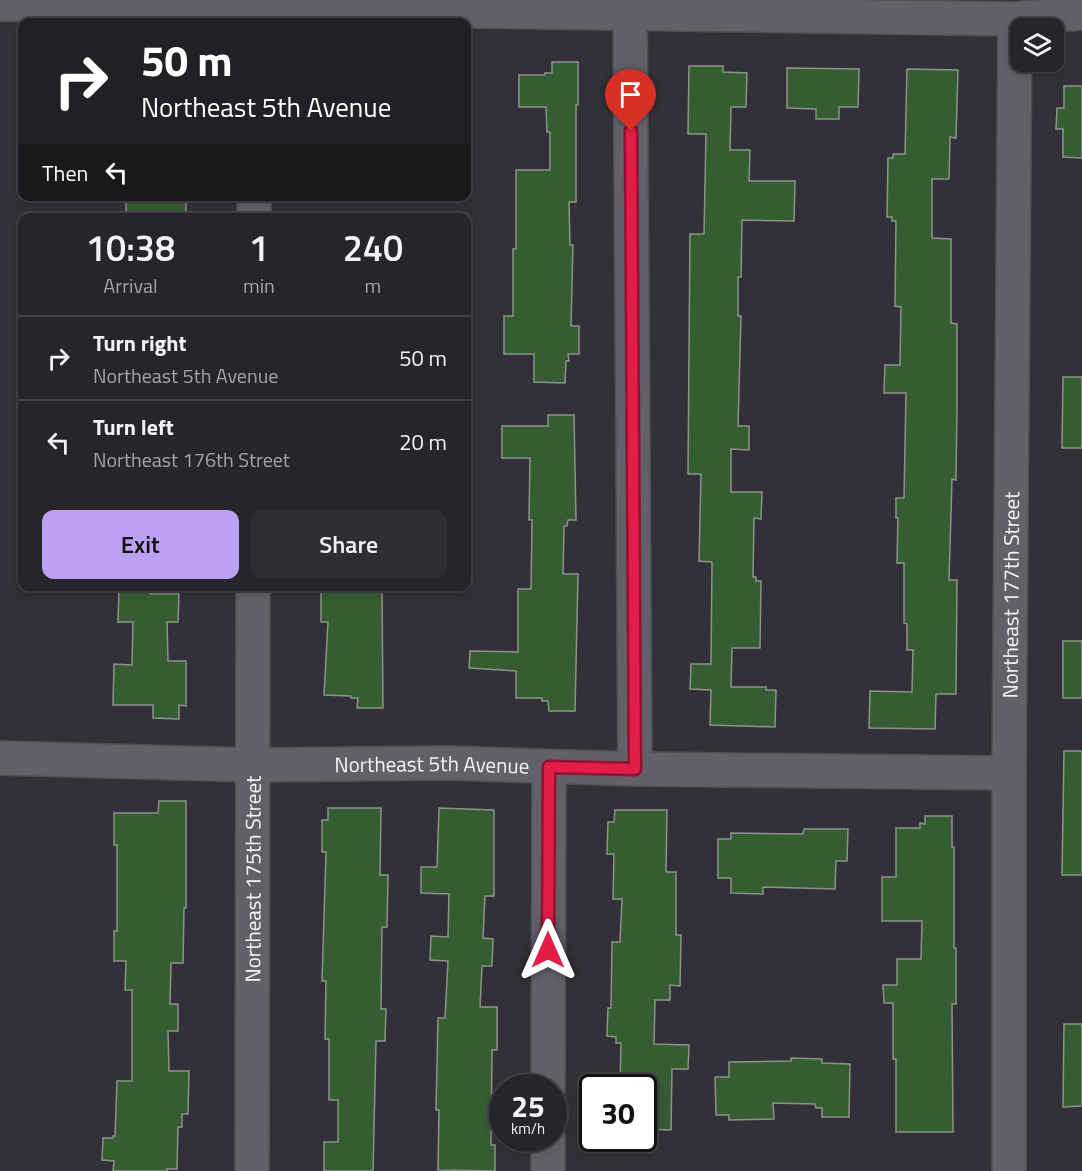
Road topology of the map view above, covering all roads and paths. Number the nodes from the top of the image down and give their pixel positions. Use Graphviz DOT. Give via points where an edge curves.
graph roads {
  1 [pos="0,4"];
  2 [pos="630,7"];
  3 [pos="255,10"];
  4 [pos="1082,13"];
  5 [pos="1026,18"];
  6 [pos="1010,19"];
  7 [pos="1015,72"];
  8 [pos="253,591"];
  9 [pos="0,758"];
  10 [pos="253,765"];
  11 [pos="549,767"];
  12 [pos="635,769"];
  13 [pos="1009,773"];
  14 [pos="548,1074"];
  15 [pos="548,1152"];
  16 [pos="252,1171"];
  17 [pos="548,1171"];
  18 [pos="1009,1171"];
  1 -- 3 [label="street"];
  2 -- 3 [label="street"];
  2 -- 6 [label="street"];
  2 -- 12 [label="street"];
  4 -- 5 [label="street"];
  7 -- 13 [label="street, Northeast 177th Street"];
  8 -- 10 [label="street, Northeast 175th Street"];
  9 -- 10 [label="street, Northeast 5th Avenue"];
  10 -- 11 [label="street, Northeast 5th Avenue" via="447,763"];
  10 -- 16 [label="street, Northeast 175th Street"];
  11 -- 12 [label="street, Northeast 5th Avenue"];
  11 -- 14 [label="street"];
  12 -- 13 [label="street, Northeast 5th Avenue"];
  13 -- 18 [label="street, Northeast 177th Street"];
  15 -- 17 [label="street"];
}
